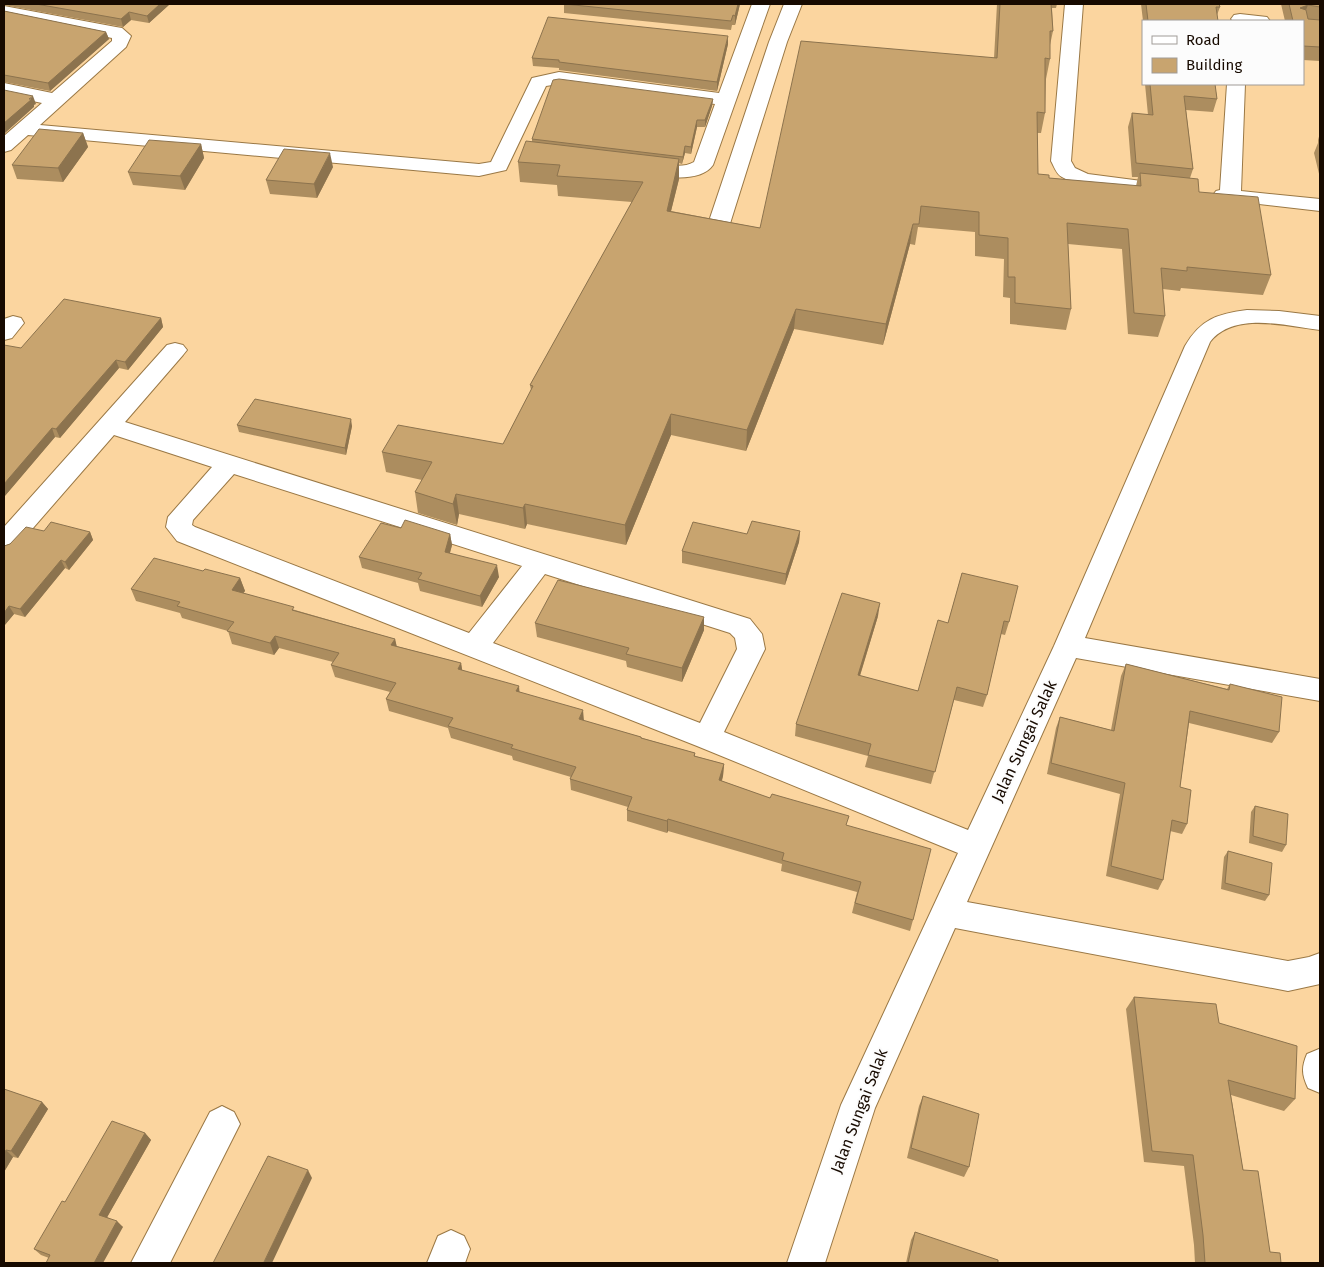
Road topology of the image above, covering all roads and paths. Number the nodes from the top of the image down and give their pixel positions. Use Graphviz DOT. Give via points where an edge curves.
graph roads {
  1 [pos="761,4"];
  2 [pos="793,4"];
  3 [pos="1074,4"];
  4 [pos="4,11"];
  5 [pos="1240,15"];
  6 [pos="1257,20"];
  7 [pos="730,36"];
  8 [pos="749,38"];
  9 [pos="1236,85"];
  10 [pos="4,89"];
  11 [pos="56,100"];
  12 [pos="727,100"];
  13 [pos="22,129"];
  14 [pos="4,146"];
  15 [pos="620,164"];
  16 [pos="1230,196"];
  17 [pos="1320,205"];
  18 [pos="717,230"];
  19 [pos="1320,323"];
  20 [pos="175,350"];
  21 [pos="108,425"];
  22 [pos="229,464"];
  23 [pos="4,544"];
  24 [pos="540,562"];
  25 [pos="474,646"];
  26 [pos="1068,646"];
  27 [pos="1320,690"];
  28 [pos="707,738"];
  29 [pos="975,846"];
  30 [pos="945,912"];
  31 [pos="1320,968"];
  32 [pos="222,1124"];
  33 [pos="150,1263"];
  34 [pos="806,1263"];
  1 -- 8 [label="street"];
  2 -- 18 [label="street"];
  3 -- 16 [label="street" via="1061,161 1067,172 1084,180"];
  4 -- 11 [label="street" via="116,32 122,36 120,42"];
  5 -- 6 [label="street"];
  7 -- 8 [label="street"];
  8 -- 12 [label="street"];
  9 -- 16 [label="street"];
  10 -- 11 [label="street"];
  11 -- 13 [label="street"];
  12 -- 13 [label="street" via="547,79 539,82 516,152 499,166 479,170"];
  12 -- 15 [label="street" via="703,165 698,169 687,172"];
  13 -- 14 [label="street"];
  16 -- 17 [label="street"];
  19 -- 26 [label="street, Jalan Sungai Salak" via="1251,317 1222,323 1201,338 1186,366"];
  20 -- 21 [label="street"];
  21 -- 22 [label="street"];
  21 -- 23 [label="street"];
  22 -- 24 [label="street"];
  22 -- 25 [label="street" via="181,517 179,527 186,534"];
  24 -- 25 [label="street"];
  24 -- 28 [label="street" via="740,626 748,634 751,649"];
  25 -- 28 [label="street"];
  26 -- 27 [label="street"];
  26 -- 29 [label="street, Jalan Sungai Salak"];
  28 -- 29 [label="street"];
  29 -- 30 [label="street, Jalan Sungai Salak"];
  30 -- 31 [label="street" via="1288,976"];
  30 -- 34 [label="street, Jalan Sungai Salak" via="858,1105"];
  32 -- 33 [label="street"];
}
